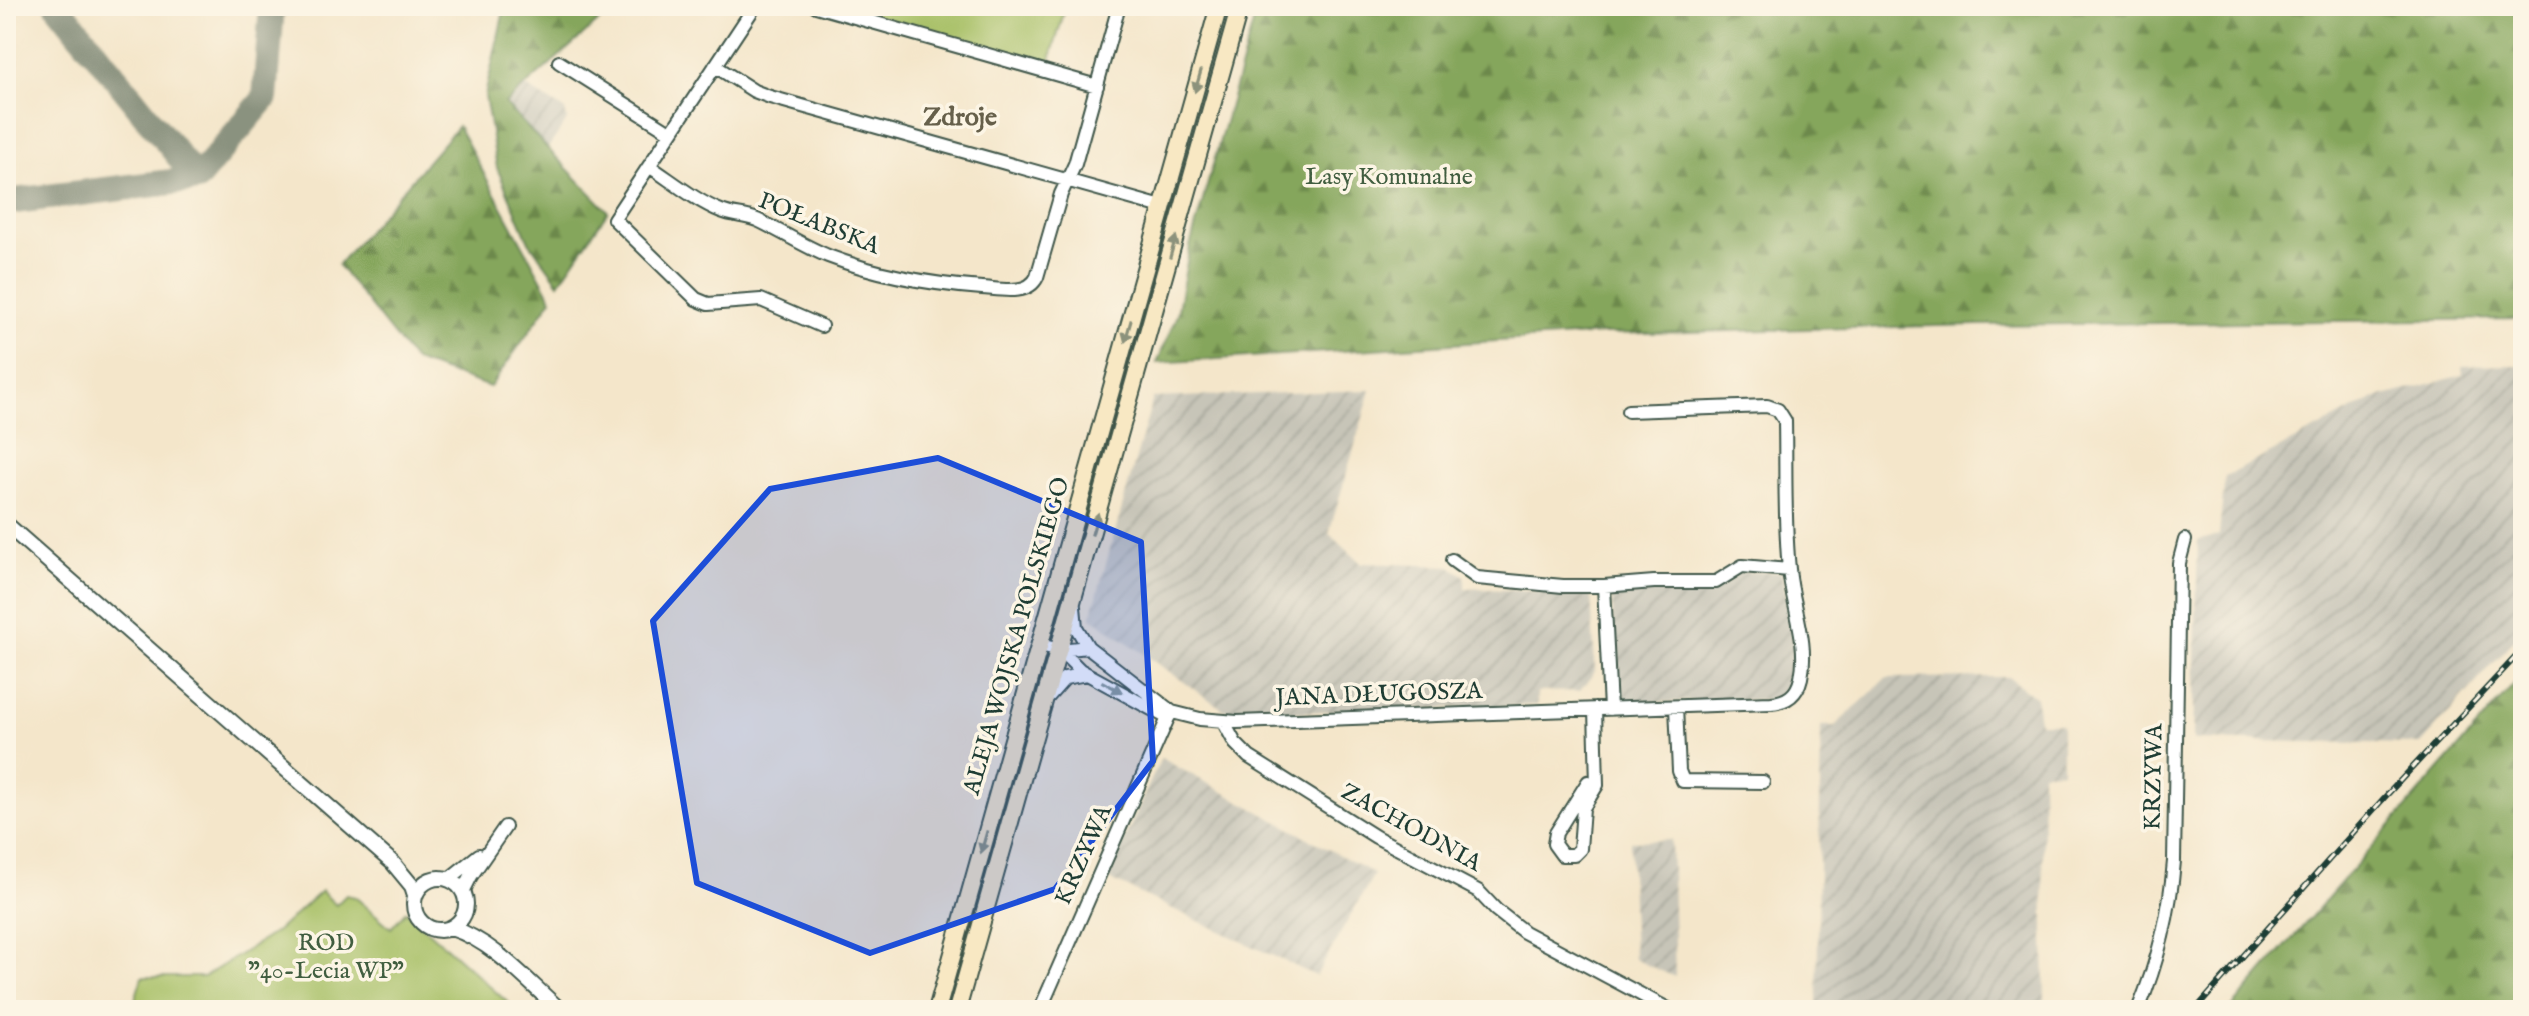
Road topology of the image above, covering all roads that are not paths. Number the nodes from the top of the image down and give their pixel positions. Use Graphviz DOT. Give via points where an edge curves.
graph roads {
  1 [pos="755,6"];
  2 [pos="816,6"];
  3 [pos="1119,6"];
  4 [pos="1219,6"];
  5 [pos="1240,6"];
  6 [pos="559,62"];
  7 [pos="715,66"];
  8 [pos="1097,86"];
  9 [pos="670,132"];
  10 [pos="649,166"];
  11 [pos="1069,180"];
  12 [pos="1162,207"];
  13 [pos="1143,275"];
  14 [pos="1163,281"];
  15 [pos="821,326"];
  16 [pos="1628,411"];
  17 [pos="6,524"];
  18 [pos="2185,540"];
  19 [pos="1452,560"];
  20 [pos="1789,570"];
  21 [pos="1604,586"];
  22 [pos="1074,600"];
  23 [pos="1040,645"];
  24 [pos="1088,647"];
  25 [pos="1060,650"];
  26 [pos="1087,674"];
  27 [pos="1763,690"];
  28 [pos="1045,702"];
  29 [pos="1763,704"];
  30 [pos="1676,707"];
  31 [pos="1595,709"];
  32 [pos="1610,709"];
  33 [pos="1170,715"];
  34 [pos="1223,721"];
  35 [pos="1763,782"];
  36 [pos="1597,785"];
  37 [pos="997,795"];
  38 [pos="1017,802"];
  39 [pos="505,827"];
  40 [pos="491,846"];
  41 [pos="393,863"];
  42 [pos="449,879"];
  43 [pos="427,881"];
  44 [pos="463,892"];
  45 [pos="415,895"];
  46 [pos="465,911"];
  47 [pos="451,928"];
  48 [pos="493,951"];
  49 [pos="560,1010"];
  50 [pos="937,1010"];
  51 [pos="957,1010"];
  52 [pos="1040,1010"];
  53 [pos="1670,1010"];
  54 [pos="2138,1010"];
  1 -- 7 [label="street"];
  2 -- 8 [label="street"];
  3 -- 8 [label="street"];
  4 -- 12 [label="main road, ALEJA WOJSKA POLSKIEGO, one-way"];
  14 -- 5 [label="main road, ALEJA WOJSKA POLSKIEGO, one-way"];
  6 -- 9 [label="street"];
  7 -- 9 [label="street"];
  7 -- 11 [label="street" via="770,97"];
  8 -- 11 [label="street"];
  9 -- 10 [label="street"];
  10 -- 11 [label="street, POŁABSKA" via="718,210 756,220 862,268 949,285 1006,289 1031,286 1037,277"];
  10 -- 15 [label="street" via="614,219 696,299 708,304 761,300"];
  11 -- 12 [label="street"];
  12 -- 13 [label="main road, ALEJA WOJSKA POLSKIEGO"];
  13 -- 14 [label="main road"];
  13 -- 23 [label="main road, ALEJA WOJSKA POLSKIEGO, one-way"];
  22 -- 14 [label="main road, ALEJA WOJSKA POLSKIEGO, one-way"];
  16 -- 20 [label="street, JANA DŁUGOSZA" via="1767,406 1778,410 1785,421"];
  17 -- 41 [label="street"];
  18 -- 54 [label="street, KRZYWA" via="2179,563 2172,890"];
  19 -- 21 [label="street" via="1477,578"];
  20 -- 21 [label="street" via="1742,566 1716,582"];
  20 -- 29 [label="street, JANA DŁUGOSZA" via="1802,633 1801,676 1789,699"];
  21 -- 32 [label="street"];
  22 -- 24 [label="street" via="1074,621"];
  22 -- 25 [label="main road, ALEJA WOJSKA POLSKIEGO"];
  23 -- 25 [label="street"];
  23 -- 37 [label="main road, ALEJA WOJSKA POLSKIEGO"];
  24 -- 25 [label="street"];
  24 -- 33 [label="street"];
  25 -- 26 [label="street"];
  25 -- 28 [label="main road, ALEJA WOJSKA POLSKIEGO"];
  26 -- 28 [label="street" via="1065,678"];
  26 -- 33 [label="street, one-way"];
  27 -- 29 [label="street"];
  28 -- 38 [label="main road, ALEJA WOJSKA POLSKIEGO"];
  29 -- 30 [label="street, JANA DŁUGOSZA"];
  30 -- 32 [label="street, JANA DŁUGOSZA"];
  30 -- 35 [label="street" via="1683,781"];
  31 -- 32 [label="street, JANA DŁUGOSZA"];
  31 -- 34 [label="street, JANA DŁUGOSZA"];
  31 -- 36 [label="street"];
  33 -- 34 [label="street, JANA DŁUGOSZA"];
  33 -- 52 [label="street, KRZYWA"];
  34 -- 53 [label="street, ZACHODNIA" via="1249,757 1376,837 1478,891 1524,932"];
  36 -- 36 [label="street" via="1583,808 1580,849 1562,855 1554,844 1556,833 1588,782"];
  37 -- 38 [label="main road"];
  37 -- 50 [label="main road, ALEJA WOJSKA POLSKIEGO, one-way"];
  38 -- 51 [label="main road, ALEJA WOJSKA POLSKIEGO"];
  39 -- 40 [label="street"];
  40 -- 42 [label="street"];
  40 -- 44 [label="street"];
  41 -- 43 [label="street"];
  41 -- 45 [label="street"];
  42 -- 43 [label="street"];
  42 -- 44 [label="street"];
  43 -- 45 [label="street"];
  44 -- 46 [label="street"];
  45 -- 47 [label="street" via="414,911 420,921 435,930"];
  46 -- 47 [label="street"];
  46 -- 48 [label="street"];
  47 -- 48 [label="street"];
  48 -- 49 [label="street"];
}
